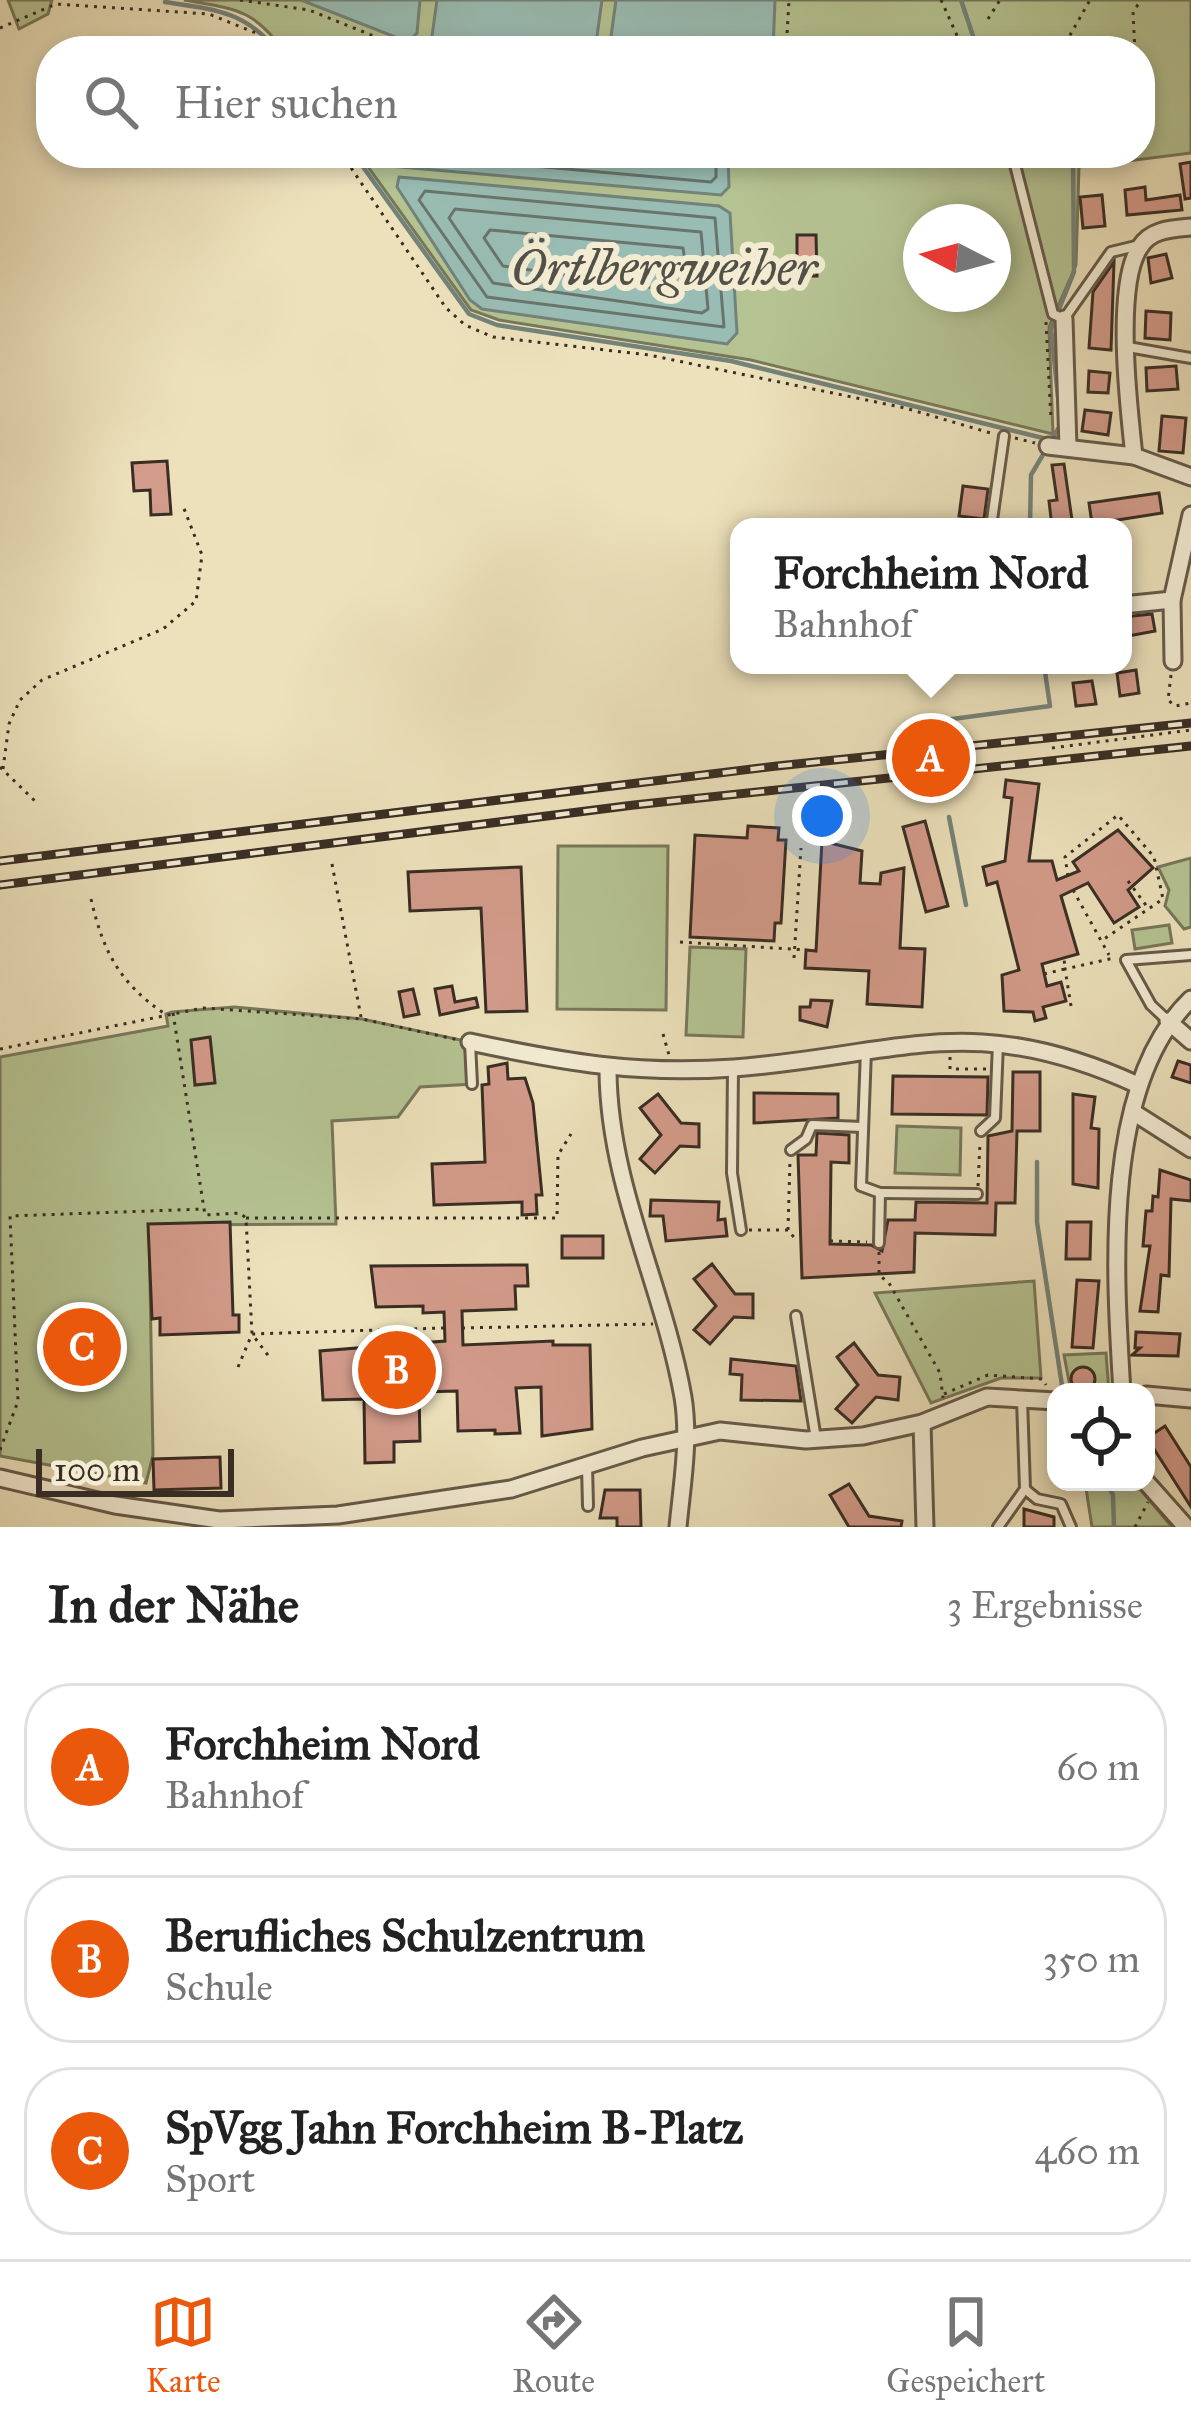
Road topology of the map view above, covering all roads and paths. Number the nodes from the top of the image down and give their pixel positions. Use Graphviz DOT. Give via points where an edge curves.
graph roads {
  1 [pos="158,0"];
  2 [pos="240,0"];
  3 [pos="789,0"];
  4 [pos="941,0"];
  5 [pos="1000,0"];
  6 [pos="1090,0"];
  7 [pos="1141,0"];
  8 [pos="54,2"];
  9 [pos="154,10"];
  10 [pos="988,19"];
  11 [pos="0,28"];
  12 [pos="258,36"];
  13 [pos="374,36"];
  14 [pos="787,36"];
  15 [pos="957,36"];
  16 [pos="1070,36"];
  17 [pos="1134,36"];
  18 [pos="351,168"];
  19 [pos="1016,168"];
  20 [pos="1191,227"];
  21 [pos="1140,245"];
  22 [pos="1056,314"];
  23 [pos="1125,346"];
  24 [pos="1191,358"];
  25 [pos="1051,420"];
  26 [pos="1004,436"];
  27 [pos="1044,445"];
  28 [pos="1068,447"];
  29 [pos="1134,456"];
  30 [pos="1191,477"];
  31 [pos="183,506"];
  32 [pos="1191,515"];
  33 [pos="992,518"];
  34 [pos="1183,579"];
  35 [pos="1172,600"];
  36 [pos="1132,603"];
  37 [pos="1173,662"];
  38 [pos="1191,703"];
  39 [pos="1191,730"];
  40 [pos="1052,748"];
  41 [pos="2,768"];
  42 [pos="36,802"];
  43 [pos="802,848"];
  44 [pos="1154,857"];
  45 [pos="1147,862"];
  46 [pos="332,864"];
  47 [pos="1068,876"];
  48 [pos="1127,880"];
  49 [pos="1072,890"];
  50 [pos="91,899"];
  51 [pos="1148,909"];
  52 [pos="1101,941"];
  53 [pos="680,942"];
  54 [pos="795,948"];
  55 [pos="806,950"];
  56 [pos="1191,955"];
  57 [pos="794,958"];
  58 [pos="1064,958"];
  59 [pos="1064,969"];
  60 [pos="1044,974"];
  61 [pos="1191,999"];
  62 [pos="1071,1006"];
  63 [pos="169,1014"];
  64 [pos="362,1019"];
  65 [pos="1168,1021"];
  66 [pos="663,1034"];
  67 [pos="950,1040"];
  68 [pos="1191,1041"];
  69 [pos="470,1042"];
  70 [pos="998,1042"];
  71 [pos="0,1049"];
  72 [pos="866,1049"];
  73 [pos="733,1068"];
  74 [pos="997,1069"];
  75 [pos="673,1070"];
  76 [pos="608,1071"];
  77 [pos="472,1084"];
  78 [pos="1138,1085"];
  79 [pos="1133,1112"];
  80 [pos="863,1127"];
  81 [pos="981,1131"];
  82 [pos="571,1134"];
  83 [pos="980,1144"];
  84 [pos="1191,1149"];
  85 [pos="790,1150"];
  86 [pos="978,1178"];
  87 [pos="880,1193"];
  88 [pos="977,1194"];
  89 [pos="204,1209"];
  90 [pos="246,1218"];
  91 [pos="742,1229"];
  92 [pos="788,1230"];
  93 [pos="797,1241"];
  94 [pos="830,1241"];
  95 [pos="879,1243"];
  96 [pos="796,1316"];
  97 [pos="662,1324"];
  98 [pos="444,1328"];
  99 [pos="462,1328"];
  100 [pos="252,1334"];
  101 [pos="270,1358"];
  102 [pos="238,1366"];
  103 [pos="1123,1383"];
  104 [pos="1047,1386"];
  105 [pos="1155,1396"];
  106 [pos="1022,1397"];
  107 [pos="1047,1399"];
  108 [pos="1191,1399"];
  109 [pos="944,1403"];
  110 [pos="922,1423"];
  111 [pos="686,1437"];
  112 [pos="816,1439"];
  113 [pos="0,1450"];
  114 [pos="587,1465"];
  115 [pos="0,1478"];
  116 [pos="1025,1489"];
  117 [pos="1148,1491"];
  118 [pos="1152,1491"];
  119 [pos="589,1506"];
  120 [pos="678,1527"];
  121 [pos="925,1527"];
  122 [pos="998,1527"];
  123 [pos="1071,1527"];
  124 [pos="1135,1527"];
  125 [pos="1186,1527"];
  1 -- 9 [label="path"];
  2 -- 13 [label="path" via="309,10"];
  3 -- 14 [label="path"];
  4 -- 15 [label="path"];
  5 -- 10 [label="path"];
  6 -- 16 [label="path"];
  7 -- 17 [label="path"];
  8 -- 9 [label="path"];
  8 -- 11 [label="path"];
  9 -- 12 [label="path" via="231,19"];
  18 -- 26 [label="path" via="465,326 493,337 673,360"];
  19 -- 22 [label="lane"];
  20 -- 21 [label="street" via="1158,231"];
  21 -- 22 [label="lane" via="1111,252"];
  21 -- 23 [label="street"];
  22 -- 25 [label="path"];
  22 -- 28 [label="street"];
  23 -- 24 [label="lane"];
  23 -- 29 [label="street"];
  26 -- 27 [label="path"];
  26 -- 33 [label="lane"];
  27 -- 28 [label="street"];
  28 -- 29 [label="street"];
  29 -- 30 [label="street"];
  31 -- 41 [label="path" via="202,555 196,601 163,629 42,680 9,724"];
  32 -- 34 [label="street"];
  34 -- 35 [label="street"];
  35 -- 36 [label="street"];
  35 -- 37 [label="street"];
  37 -- 38 [label="path" via="1165,696 1175,706"];
  39 -- 40 [label="path"];
  41 -- 42 [label="path"];
  43 -- 54 [label="path"];
  44 -- 45 [label="path"];
  44 -- 47 [label="path" via="1118,815 1065,857"];
  44 -- 51 [label="path" via="1163,898"];
  46 -- 64 [label="path"];
  48 -- 51 [label="path"];
  49 -- 52 [label="path"];
  50 -- 63 [label="path" via="111,964"];
  51 -- 52 [label="path"];
  52 -- 59 [label="path" via="1109,957"];
  53 -- 54 [label="path"];
  54 -- 55 [label="path"];
  54 -- 57 [label="path"];
  56 -- 65 [label="lane" via="1126,960"];
  58 -- 59 [label="path"];
  59 -- 60 [label="path"];
  59 -- 62 [label="path"];
  61 -- 65 [label="street"];
  63 -- 64 [label="path" via="234,1007"];
  63 -- 71 [label="path"];
  63 -- 89 [label="path"];
  64 -- 69 [label="path"];
  65 -- 68 [label="street"];
  65 -- 78 [label="street"];
  66 -- 75 [label="path"];
  67 -- 70 [label="street"];
  67 -- 72 [label="street"];
  67 -- 74 [label="path" via="950,1069"];
  69 -- 76 [label="street"];
  69 -- 77 [label="lane"];
  70 -- 74 [label="lane"];
  70 -- 78 [label="street" via="1053,1051"];
  72 -- 73 [label="street"];
  72 -- 80 [label="lane"];
  73 -- 75 [label="street"];
  73 -- 91 [label="lane" via="732,1173"];
  74 -- 81 [label="lane" via="995,1118"];
  75 -- 76 [label="street"];
  76 -- 97 [label="street" via="623,1194"];
  78 -- 79 [label="street"];
  79 -- 84 [label="street"];
  79 -- 103 [label="street" via="1118,1254"];
  80 -- 85 [label="lane" via="812,1125"];
  80 -- 87 [label="lane" via="861,1186"];
  82 -- 90 [label="path" via="558,1155 556,1218"];
  83 -- 86 [label="path"];
  85 -- 92 [label="path"];
  87 -- 88 [label="lane"];
  87 -- 95 [label="lane"];
  89 -- 90 [label="path"];
  89 -- 113 [label="path" via="10,1216 18,1401"];
  90 -- 100 [label="path"];
  91 -- 92 [label="path"];
  92 -- 93 [label="path"];
  94 -- 95 [label="path"];
  95 -- 109 [label="path" via="879,1275 940,1373"];
  96 -- 112 [label="lane"];
  97 -- 99 [label="path"];
  97 -- 111 [label="street"];
  98 -- 100 [label="path"];
  100 -- 101 [label="path"];
  100 -- 102 [label="path"];
  104 -- 109 [label="path" via="1042,1378 1007,1372"];
  105 -- 108 [label="street"];
  106 -- 107 [label="street"];
  106 -- 109 [label="street"];
  106 -- 116 [label="lane"];
  109 -- 110 [label="street"];
  110 -- 112 [label="street"];
  110 -- 121 [label="street"];
  111 -- 112 [label="street" via="720,1431"];
  111 -- 114 [label="street"];
  111 -- 120 [label="street"];
  114 -- 115 [label="street" via="460,1497 219,1520"];
  114 -- 119 [label="lane"];
  116 -- 122 [label="lane"];
  116 -- 123 [label="lane" via="1061,1504"];
  117 -- 124 [label="path"];
  118 -- 125 [label="street"];
}
